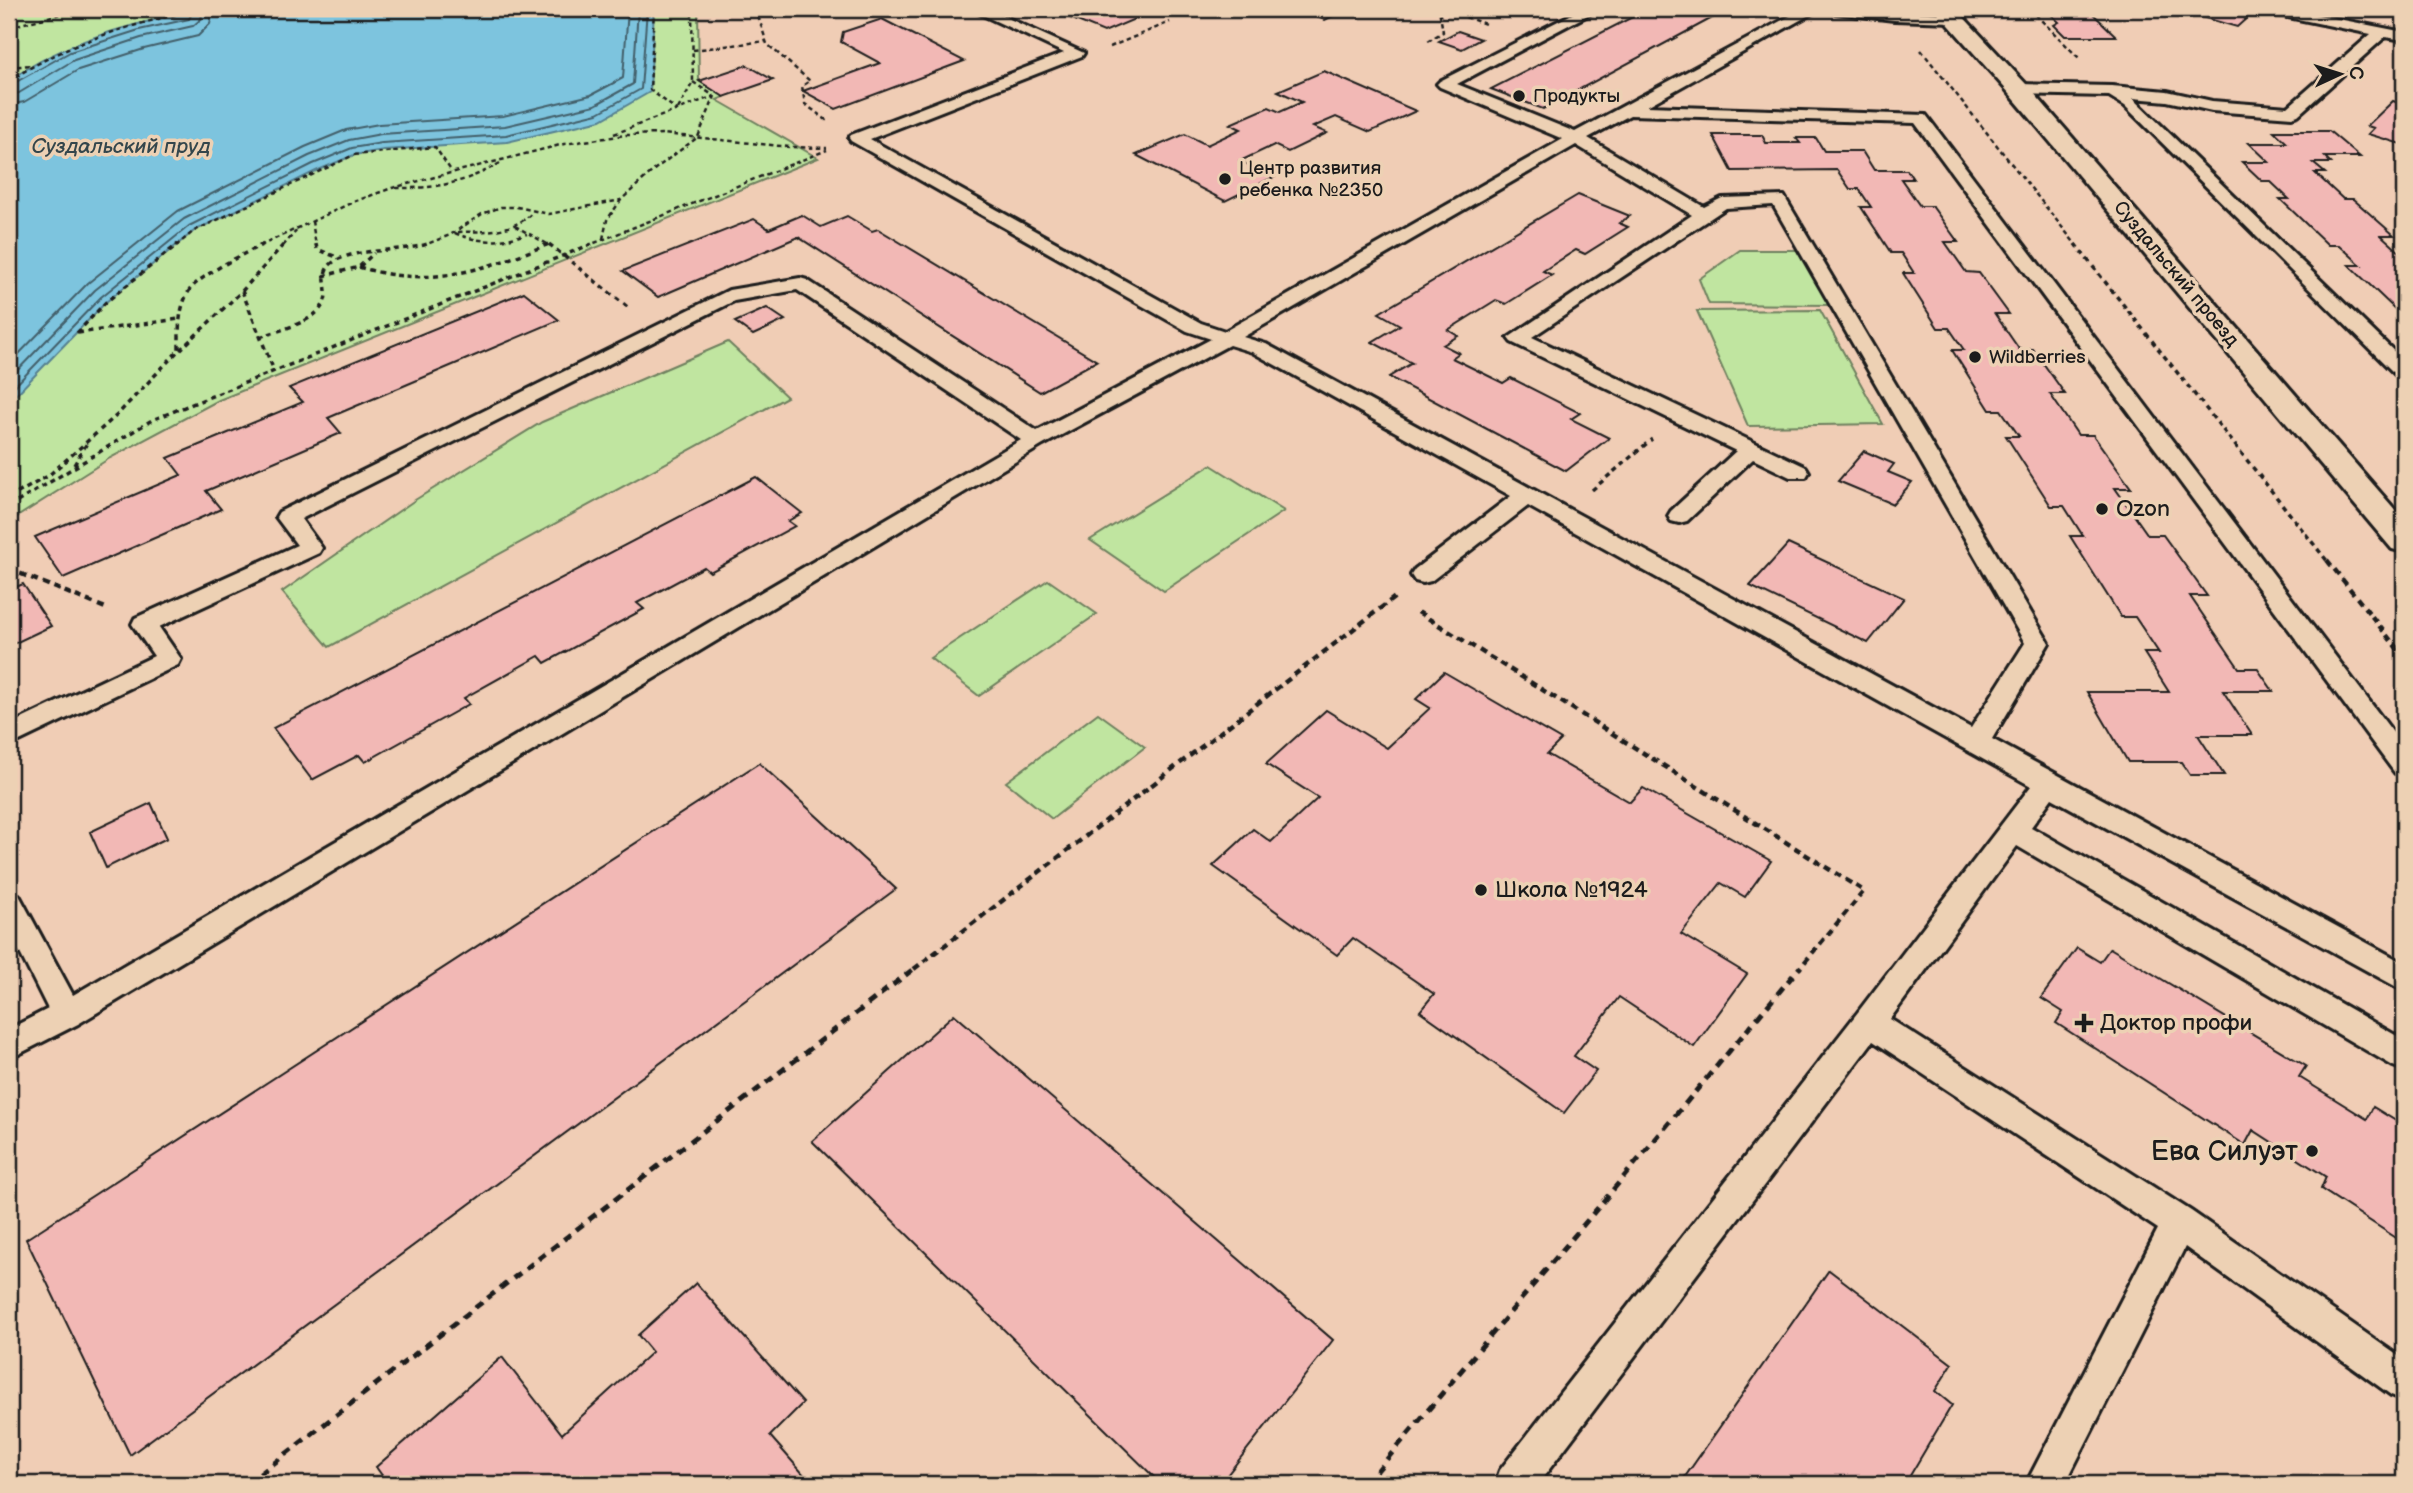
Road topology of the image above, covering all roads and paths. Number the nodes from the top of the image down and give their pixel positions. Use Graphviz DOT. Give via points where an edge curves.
graph roads {
  1 [pos="79,9"];
  2 [pos="201,9"];
  3 [pos="654,9"];
  4 [pos="692,9"];
  5 [pos="757,9"];
  6 [pos="977,9"];
  7 [pos="1439,9"];
  8 [pos="1591,9"];
  9 [pos="1813,9"];
  10 [pos="1835,9"];
  11 [pos="2031,9"];
  12 [pos="2268,9"];
  13 [pos="63,10"];
  14 [pos="1949,14"];
  15 [pos="1895,16"];
  16 [pos="9,27"];
  17 [pos="2382,32"];
  18 [pos="2404,36"];
  19 [pos="766,41"];
  20 [pos="1428,41"];
  21 [pos="692,50"];
  22 [pos="34,65"];
  23 [pos="9,67"];
  24 [pos="9,81"];
  25 [pos="693,82"];
  26 [pos="2018,89"];
  27 [pos="2112,92"];
  28 [pos="715,96"];
  29 [pos="678,110"];
  30 [pos="1628,110"];
  31 [pos="834,125"];
  32 [pos="604,138"];
  33 [pos="698,138"];
  34 [pos="1576,138"];
  35 [pos="503,161"];
  36 [pos="452,172"];
  37 [pos="392,188"];
  38 [pos="621,200"];
  39 [pos="532,213"];
  40 [pos="1705,215"];
  41 [pos="312,221"];
  42 [pos="300,226"];
  43 [pos="515,226"];
  44 [pos="454,233"];
  45 [pos="528,234"];
  46 [pos="603,239"];
  47 [pos="549,244"];
  48 [pos="375,253"];
  49 [pos="561,255"];
  50 [pos="340,258"];
  51 [pos="359,267"];
  52 [pos="323,276"];
  53 [pos="242,291"];
  54 [pos="179,319"];
  55 [pos="659,331"];
  56 [pos="260,337"];
  57 [pos="1227,338"];
  58 [pos="179,350"];
  59 [pos="274,371"];
  60 [pos="2404,372"];
  61 [pos="1680,416"];
  62 [pos="89,439"];
  63 [pos="1036,440"];
  64 [pos="1750,450"];
  65 [pos="72,468"];
  66 [pos="1798,472"];
  67 [pos="1527,495"];
  68 [pos="9,498"];
  69 [pos="9,507"];
  70 [pos="1563,515"];
  71 [pos="1679,516"];
  72 [pos="2404,541"];
  73 [pos="9,569"];
  74 [pos="1423,575"];
  75 [pos="1395,597"];
  76 [pos="144,624"];
  77 [pos="2404,657"];
  78 [pos="9,736"];
  79 [pos="1976,742"];
  80 [pos="2404,766"];
  81 [pos="2049,782"];
  82 [pos="2013,830"];
  83 [pos="9,903"];
  84 [pos="2404,978"];
  85 [pos="67,1014"];
  86 [pos="1869,1022"];
  87 [pos="9,1045"];
  88 [pos="2404,1056"];
  89 [pos="2179,1223"];
  90 [pos="2404,1381"];
  91 [pos="247,1484"];
  92 [pos="1366,1484"];
  93 [pos="1514,1484"];
  94 [pos="2045,1484"];
  1 -- 13 [label="path"];
  2 -- 22 [label="path" via="137,23 67,46"];
  3 -- 29 [label="path" via="650,90"];
  4 -- 21 [label="path"];
  5 -- 19 [label="path"];
  6 -- 57 [label="lane" via="1077,53 857,138 1194,327"];
  7 -- 20 [label="path" via="1443,32"];
  8 -- 34 [label="lane" via="1445,84"];
  9 -- 30 [label="lane"];
  10 -- 15 [label="lane"];
  11 -- 27 [label="path"];
  12 -- 17 [label="lane"];
  13 -- 16 [label="path"];
  14 -- 15 [label="lane"];
  14 -- 26 [label="street, Суздальский проезд"];
  15 -- 77 [label="path"];
  17 -- 18 [label="lane"];
  17 -- 27 [label="lane" via="2292,112"];
  19 -- 21 [label="path"];
  19 -- 31 [label="path" via="810,81 802,86 800,98 805,109"];
  21 -- 25 [label="path"];
  22 -- 23 [label="path"];
  22 -- 24 [label="path"];
  25 -- 28 [label="path"];
  25 -- 29 [label="path"];
  26 -- 27 [label="lane"];
  26 -- 72 [label="street, Суздальский проезд"];
  27 -- 60 [label="lane" via="2131,103"];
  28 -- 29 [label="path"];
  28 -- 33 [label="path"];
  29 -- 32 [label="path"];
  30 -- 34 [label="lane"];
  30 -- 80 [label="lane" via="1920,118"];
  32 -- 33 [label="path" via="663,134"];
  32 -- 35 [label="path"];
  33 -- 38 [label="path"];
  33 -- 46 [label="path" via="832,148"];
  34 -- 40 [label="lane"];
  34 -- 57 [label="lane"];
  35 -- 36 [label="path"];
  35 -- 37 [label="path" via="452,186"];
  36 -- 37 [label="path"];
  36 -- 54 [label="path" via="435,147 354,155 316,170 194,232 106,302 77,334"];
  37 -- 41 [label="path"];
  38 -- 39 [label="path" via="593,209"];
  38 -- 46 [label="path" via="607,220"];
  39 -- 43 [label="path"];
  39 -- 44 [label="path" via="517,206 499,207"];
  40 -- 61 [label="lane" via="1518,338"];
  40 -- 79 [label="lane" via="1722,203 1778,200 2037,643"];
  41 -- 42 [label="path"];
  41 -- 50 [label="path" via="317,249"];
  42 -- 53 [label="path"];
  42 -- 54 [label="path" via="236,257 190,289"];
  43 -- 44 [label="path"];
  43 -- 45 [label="path"];
  44 -- 45 [label="path" via="484,243"];
  44 -- 48 [label="path" via="399,252"];
  45 -- 47 [label="path"];
  46 -- 49 [label="path"];
  47 -- 49 [label="path"];
  47 -- 51 [label="path" via="462,276 398,279"];
  48 -- 50 [label="path"];
  48 -- 51 [label="path"];
  49 -- 55 [label="path"];
  49 -- 59 [label="path"];
  50 -- 52 [label="path" via="329,264"];
  51 -- 52 [label="path"];
  52 -- 56 [label="path" via="327,297 321,309"];
  53 -- 56 [label="path"];
  53 -- 58 [label="path"];
  54 -- 58 [label="path"];
  55 -- 63 [label="lane" via="729,296 800,284"];
  55 -- 76 [label="lane" via="287,517 311,548"];
  56 -- 59 [label="path"];
  57 -- 63 [label="lane"];
  57 -- 67 [label="lane" via="1259,348"];
  58 -- 62 [label="path"];
  59 -- 65 [label="path" via="152,420"];
  61 -- 64 [label="lane"];
  61 -- 70 [label="path"];
  62 -- 65 [label="path"];
  62 -- 68 [label="path" via="48,476"];
  63 -- 85 [label="lane"];
  64 -- 66 [label="lane"];
  64 -- 71 [label="lane"];
  65 -- 69 [label="path"];
  67 -- 70 [label="lane"];
  67 -- 74 [label="lane"];
  70 -- 79 [label="lane"];
  73 -- 76 [label="path"];
  74 -- 75 [label="path"];
  75 -- 91 [label="path"];
  75 -- 92 [label="path" via="1864,891"];
  76 -- 78 [label="lane" via="169,659"];
  79 -- 81 [label="lane"];
  81 -- 82 [label="lane"];
  81 -- 84 [label="lane"];
  82 -- 86 [label="lane"];
  82 -- 88 [label="lane"];
  83 -- 85 [label="lane"];
  85 -- 87 [label="lane"];
  86 -- 89 [label="lane"];
  86 -- 93 [label="lane"];
  89 -- 90 [label="lane"];
  89 -- 94 [label="lane"];
}
